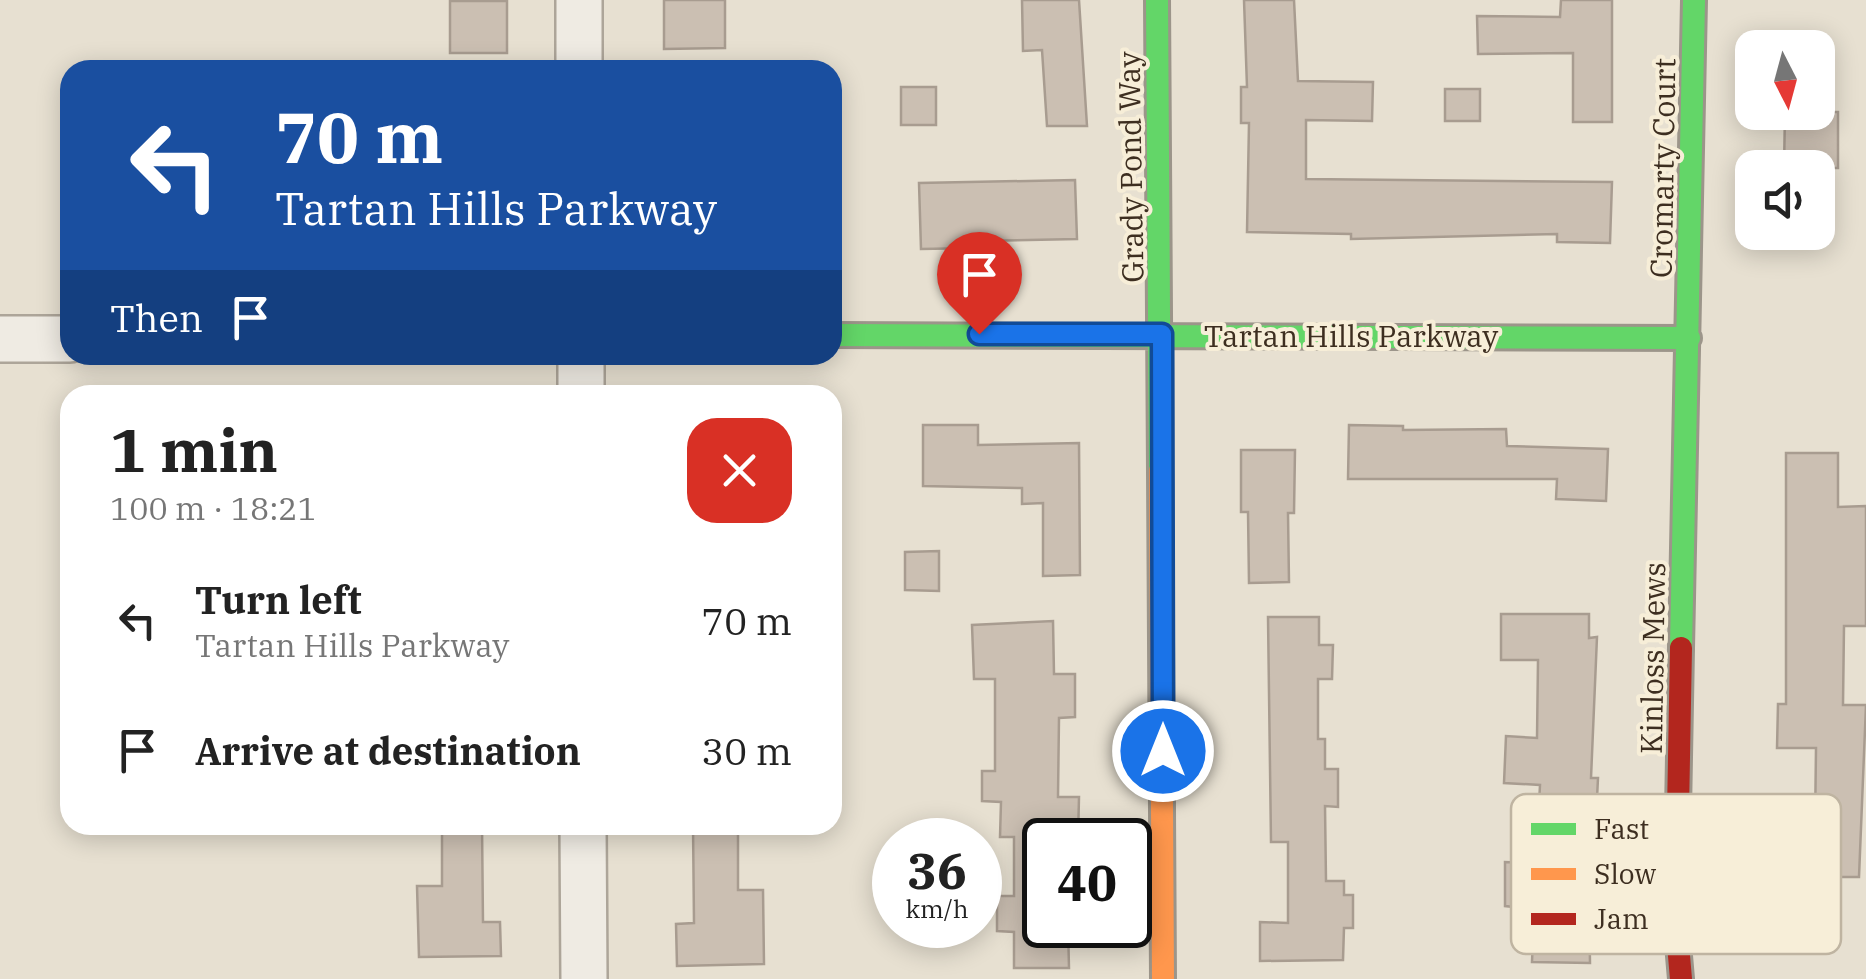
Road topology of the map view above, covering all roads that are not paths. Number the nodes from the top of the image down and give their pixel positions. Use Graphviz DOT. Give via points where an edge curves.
graph roads {
  1 [pos="579,0"];
  2 [pos="1157,0"];
  3 [pos="1694,0"];
  4 [pos="580,60"];
  5 [pos="1162,334"];
  6 [pos="842,335"];
  7 [pos="1689,338"];
  8 [pos="0,339"];
  9 [pos="60,339"];
  10 [pos="1679,794"];
  11 [pos="583,835"];
  12 [pos="1679,954"];
  13 [pos="584,979"];
  14 [pos="1164,979"];
  15 [pos="1681,979"];
  1 -- 4 [label="street"];
  2 -- 5 [label="street, Grady Pond Way"];
  3 -- 7 [label="street, Cromarty Court"];
  5 -- 6 [label="street, Tartan Hills Parkway"];
  5 -- 7 [label="street, Tartan Hills Parkway"];
  5 -- 14 [label="street, Grady Pond Way"];
  7 -- 10 [label="street, Kinloss Mews"];
  8 -- 9 [label="street"];
  11 -- 13 [label="street"];
  12 -- 15 [label="street, Kinloss Mews"];
}
